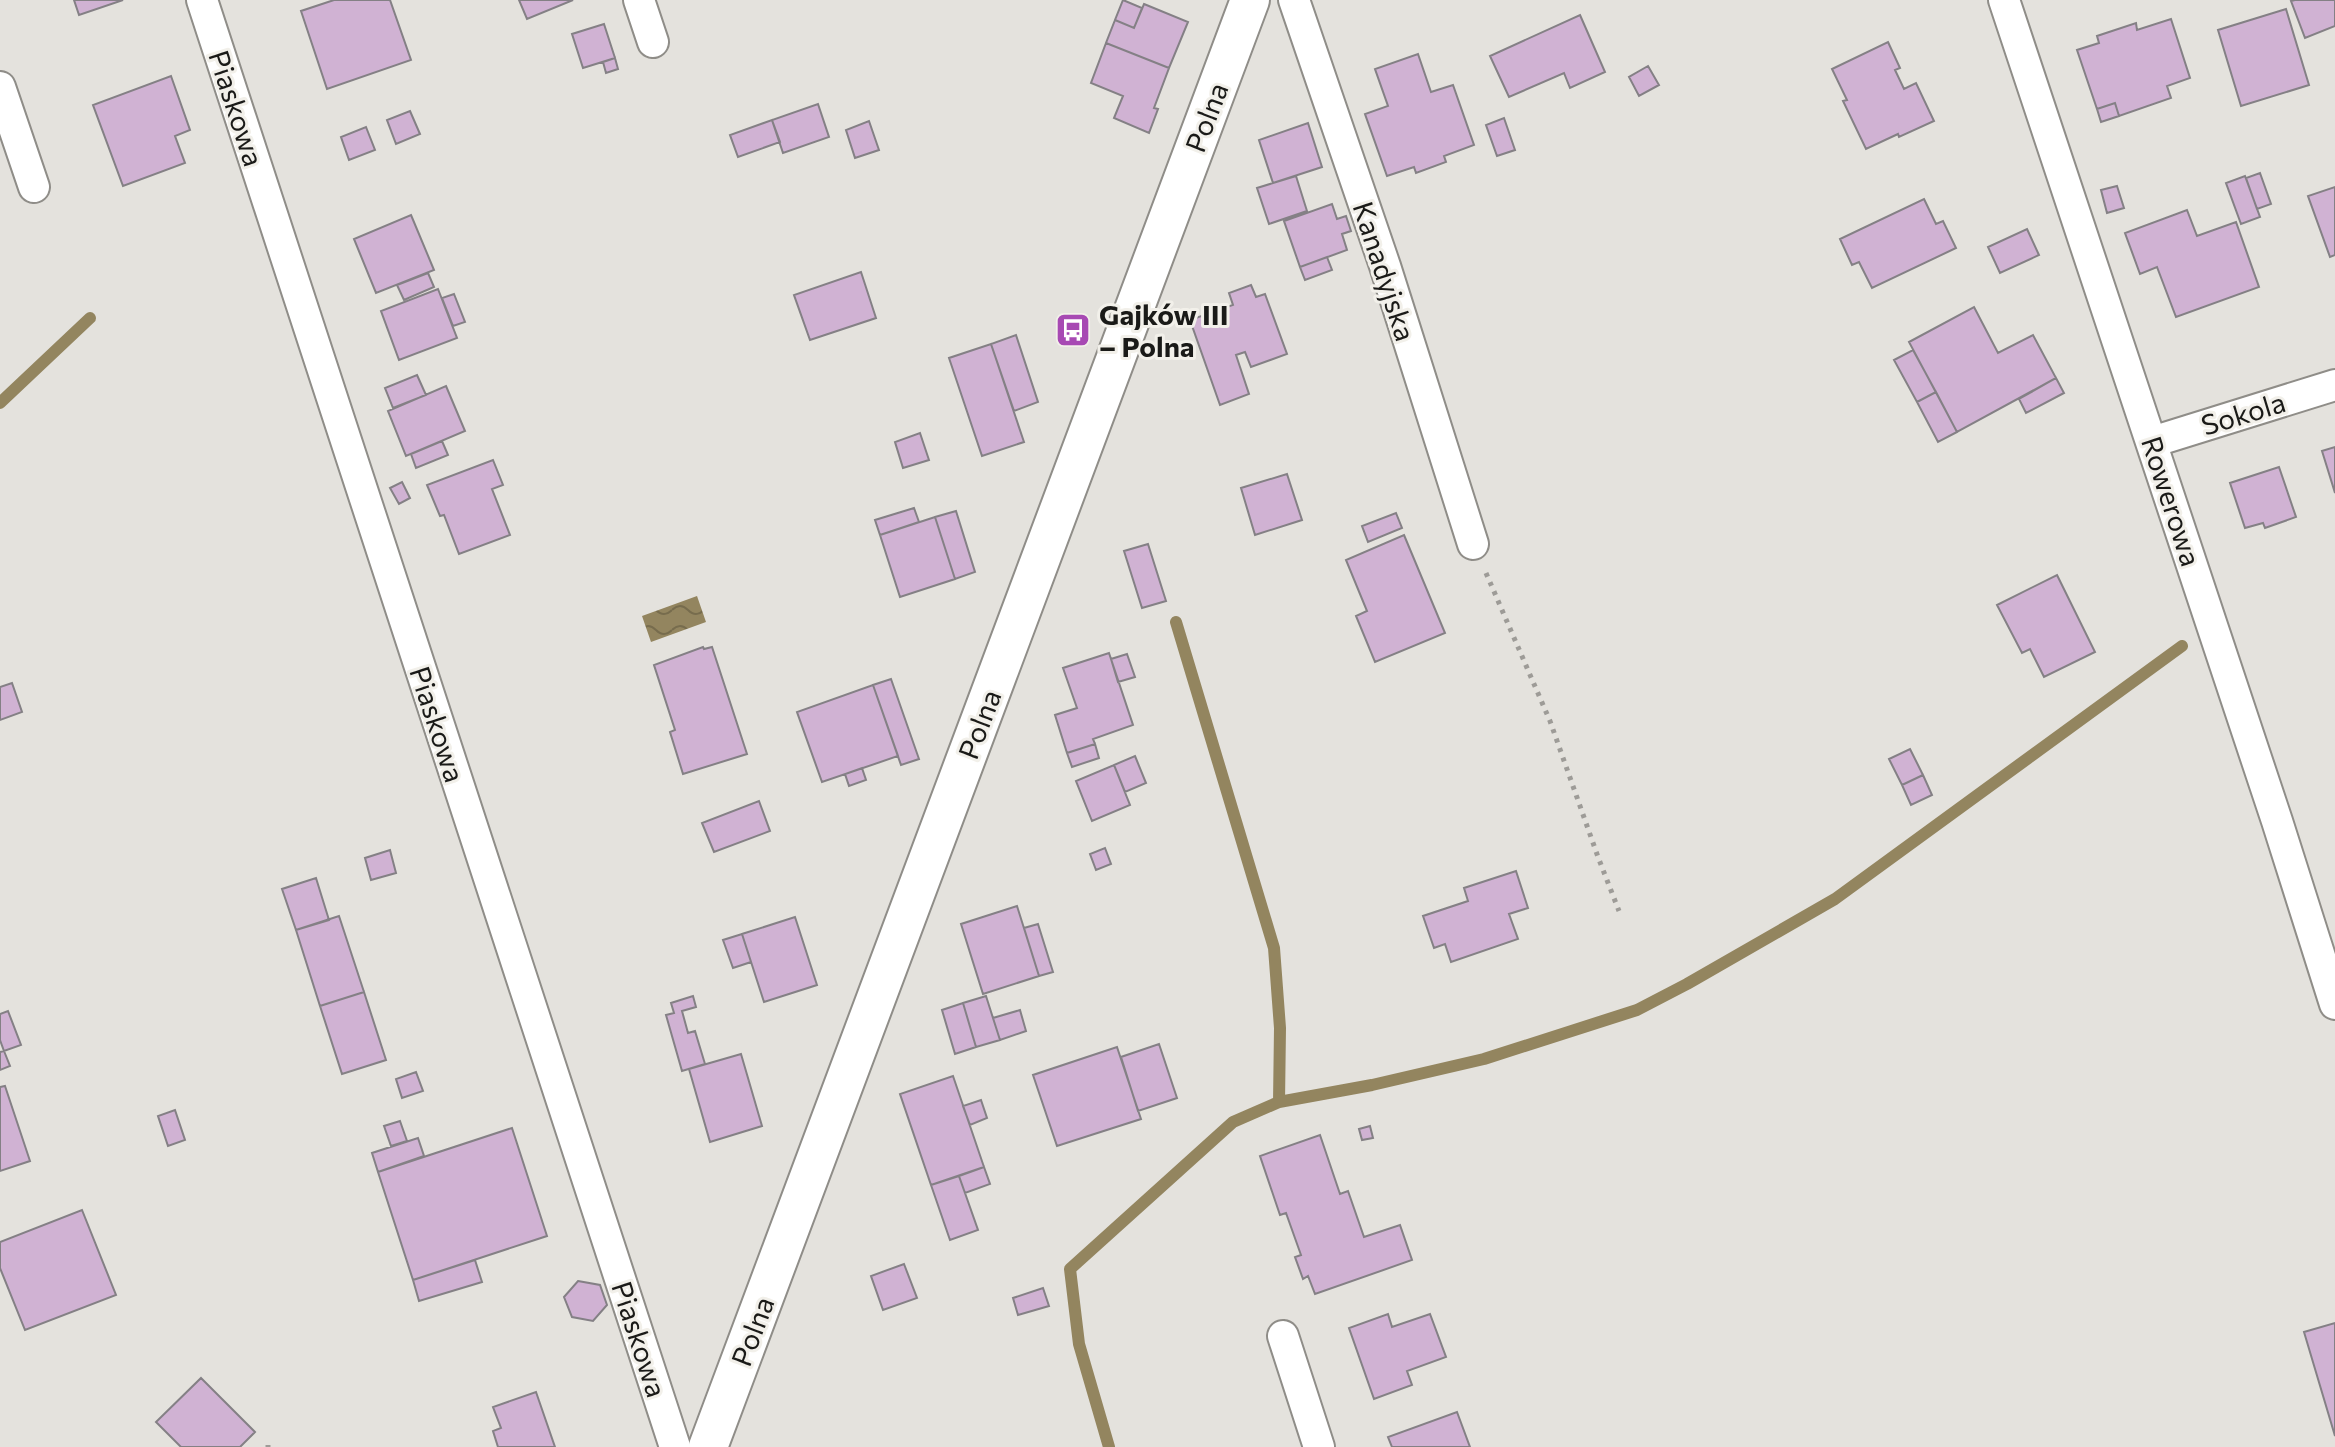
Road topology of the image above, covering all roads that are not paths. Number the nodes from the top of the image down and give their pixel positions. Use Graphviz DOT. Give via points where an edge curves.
graph roads {
  1 [pos="202,0"];
  2 [pos="639,0"];
  3 [pos="1250,0"];
  4 [pos="1294,0"];
  5 [pos="2008,1"];
  6 [pos="653,42"];
  7 [pos="0,87"];
  8 [pos="34,187"];
  9 [pos="2335,385"];
  10 [pos="2152,442"];
  11 [pos="1473,544"];
  12 [pos="2335,1004"];
  13 [pos="1283,1336"];
  14 [pos="675,1447"];
  15 [pos="708,1447"];
  16 [pos="1319,1447"];
  1 -- 14 [label="street, Piaskowa"];
  2 -- 6 [label="street"];
  3 -- 15 [label="street, Polna"];
  4 -- 11 [label="street, Kanadyjska"];
  5 -- 10 [label="street, Rowerowa"];
  7 -- 8 [label="street"];
  9 -- 10 [label="street, Sokola"];
  10 -- 12 [label="street, Rowerowa"];
  13 -- 16 [label="street"];
}
